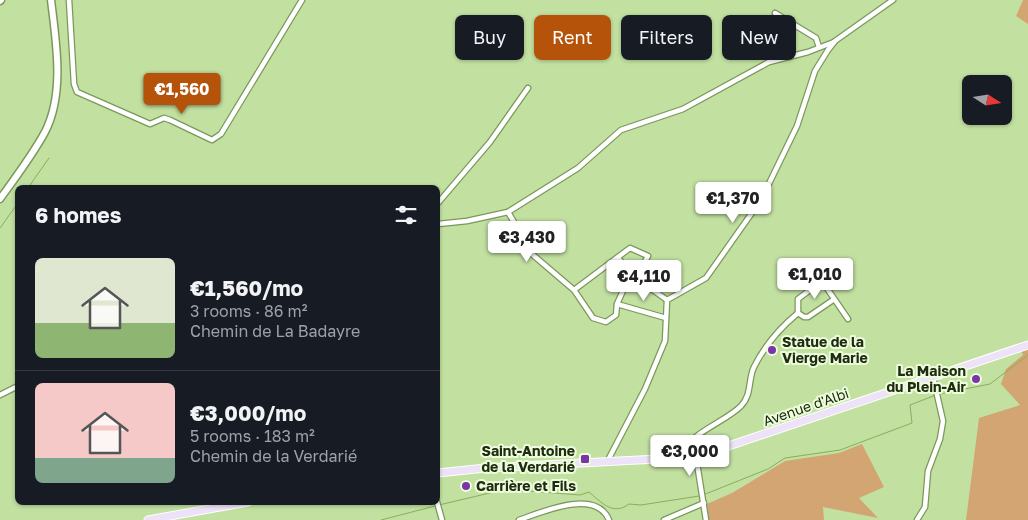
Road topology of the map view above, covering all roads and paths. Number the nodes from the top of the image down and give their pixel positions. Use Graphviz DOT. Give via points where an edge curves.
graph roads {
  1 [pos="51,0"];
  2 [pos="69,0"];
  3 [pos="302,0"];
  4 [pos="892,0"];
  5 [pos="775,13"];
  6 [pos="835,41"];
  7 [pos="819,47"];
  8 [pos="528,88"];
  9 [pos="0,199"];
  10 [pos="440,201"];
  11 [pos="508,212"];
  12 [pos="440,224"];
  13 [pos="618,258"];
  14 [pos="633,276"];
  15 [pos="574,290"];
  16 [pos="667,300"];
  17 [pos="833,300"];
  18 [pos="617,304"];
  19 [pos="798,312"];
  20 [pos="666,318"];
  21 [pos="848,319"];
  22 [pos="1028,345"];
  23 [pos="933,377"];
  24 [pos="15,388"];
  25 [pos="0,395"];
  26 [pos="696,457"];
  27 [pos="681,459"];
  28 [pos="607,463"];
  29 [pos="440,473"];
  30 [pos="704,503"];
  31 [pos="231,505"];
  32 [pos="437,505"];
  33 [pos="148,520"];
  34 [pos="442,520"];
  35 [pos="520,520"];
  36 [pos="609,520"];
  37 [pos="664,520"];
  38 [pos="706,520"];
  39 [pos="917,520"];
  1 -- 9 [label="main road" via="57,79 51,116 45,132"];
  2 -- 3 [label="street" via="77,92 150,124 164,118 212,140 221,134"];
  4 -- 6 [label="street"];
  5 -- 7 [label="street" via="816,38"];
  6 -- 7 [label="street"];
  6 -- 16 [label="street" via="815,71 797,126 762,200 706,278"];
  7 -- 11 [label="street" via="769,62 683,109 620,130 578,168"];
  8 -- 10 [label="street" via="490,142"];
  11 -- 12 [label="street"];
  11 -- 15 [label="street" via="533,255"];
  13 -- 14 [label="street"];
  13 -- 14 [label="street" via="630,248 648,256 638,274"];
  13 -- 15 [label="street"];
  14 -- 16 [label="street"];
  14 -- 18 [label="street" via="628,279"];
  15 -- 18 [label="street" via="593,318 600,321 613,318"];
  16 -- 20 [label="street"];
  17 -- 19 [label="street" via="808,317"];
  17 -- 19 [label="street" via="822,281 798,299"];
  17 -- 21 [label="street"];
  18 -- 20 [label="street"];
  19 -- 27 [label="street" via="757,362 743,405 690,442"];
  20 -- 28 [label="street" via="665,341"];
  22 -- 23 [label="main road, Avenue d'Albi"];
  23 -- 26 [label="main road, Avenue d'Albi"];
  23 -- 39 [label="street" via="943,421 928,471 925,506"];
  24 -- 25 [label="street"];
  26 -- 27 [label="main road, Avenue d'Albi"];
  26 -- 30 [label="street"];
  27 -- 28 [label="main road, Avenue d'Albi"];
  28 -- 29 [label="main road, Avenue d'Albi"];
  30 -- 37 [label="street"];
  30 -- 38 [label="street"];
  31 -- 33 [label="main road"];
  32 -- 34 [label="street"];
  35 -- 36 [label="street" via="576,504 587,504 601,510"];
}
